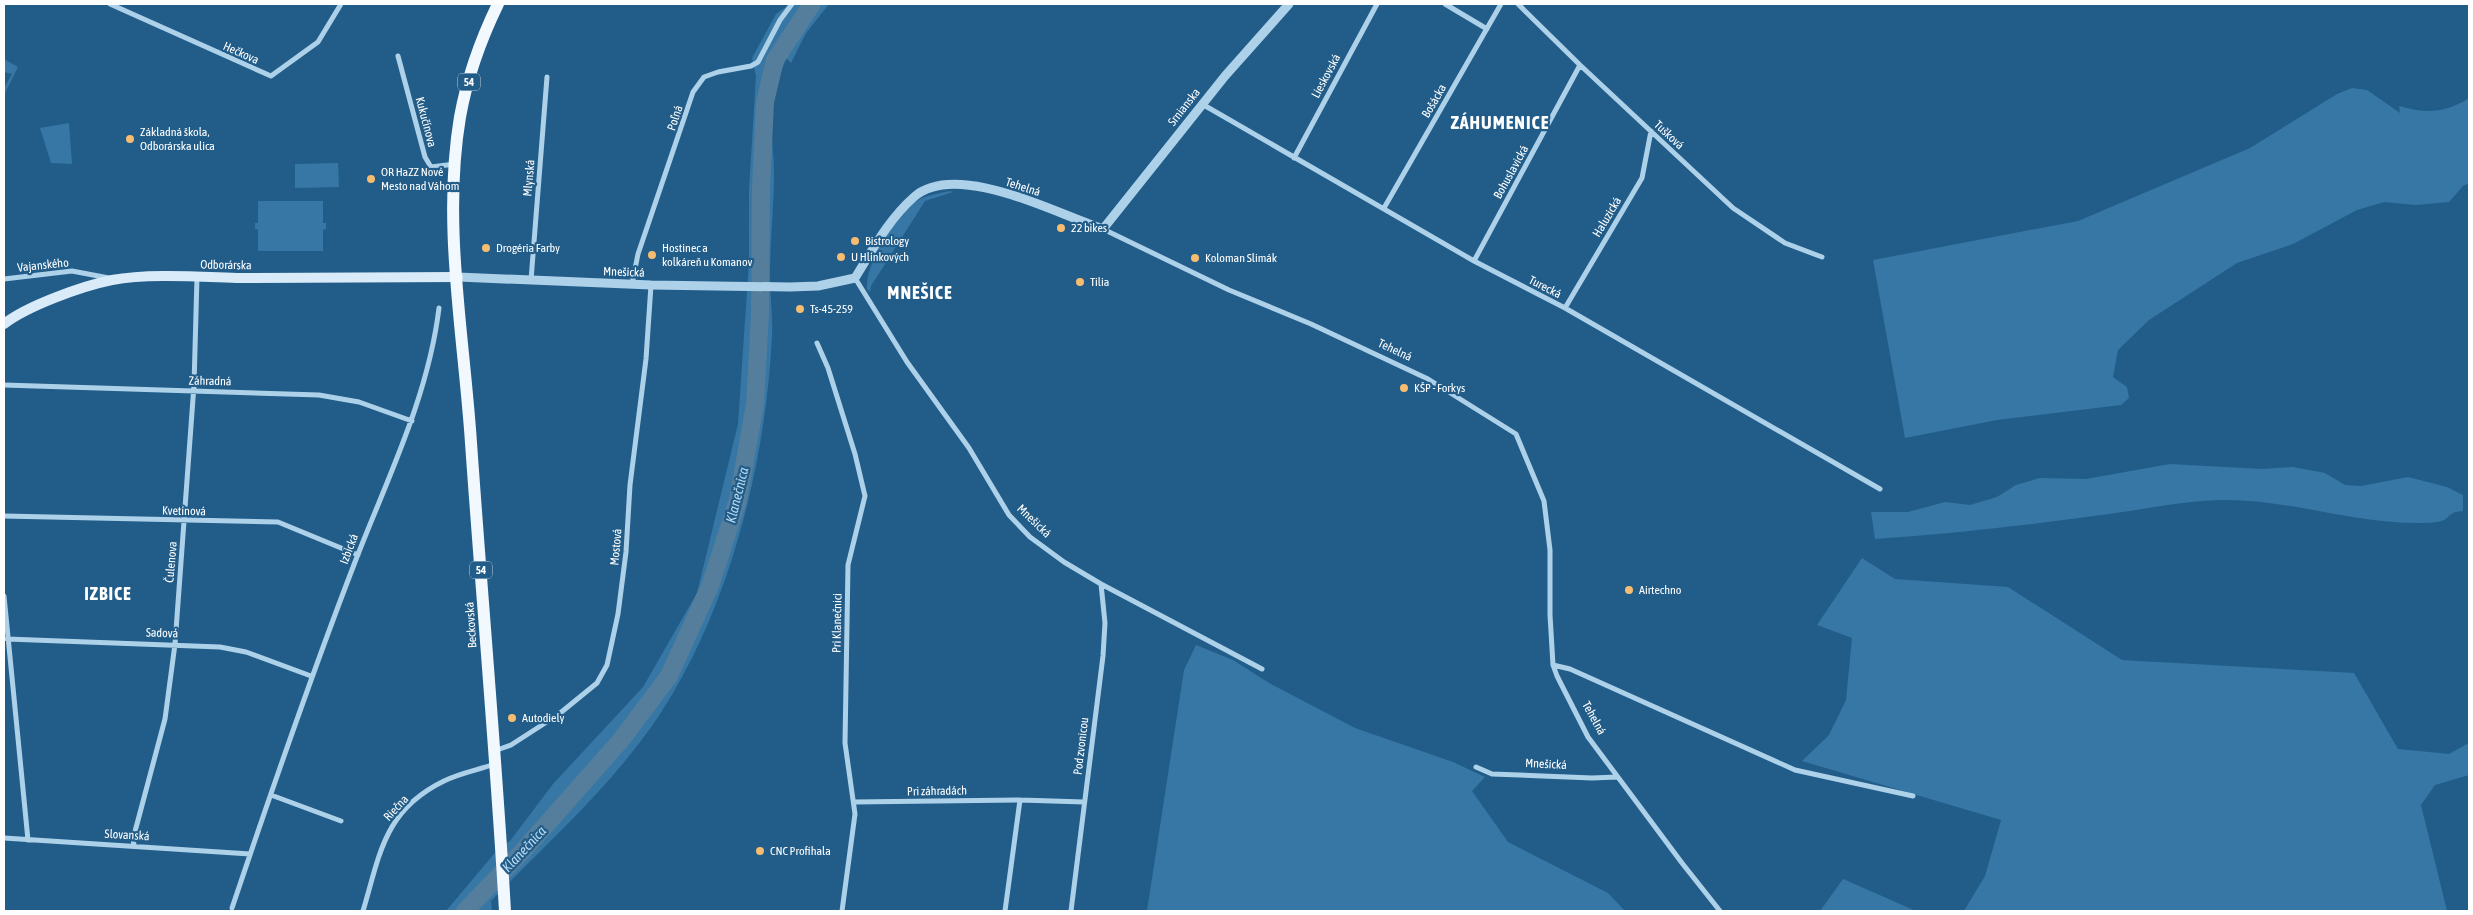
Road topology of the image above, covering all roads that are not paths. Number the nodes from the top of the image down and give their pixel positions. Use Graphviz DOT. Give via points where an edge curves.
graph roads {
  1 [pos="110,4"];
  2 [pos="341,4"];
  3 [pos="498,4"];
  4 [pos="792,4"];
  5 [pos="1289,4"];
  6 [pos="1377,4"];
  7 [pos="1444,4"];
  8 [pos="1501,4"];
  9 [pos="1518,4"];
  10 [pos="1487,28"];
  11 [pos="398,56"];
  12 [pos="1580,65"];
  13 [pos="547,77"];
  14 [pos="1202,104"];
  15 [pos="1651,131"];
  16 [pos="1294,158"];
  17 [pos="456,164"];
  18 [pos="1384,208"];
  19 [pos="1103,229"];
  20 [pos="1822,256"];
  21 [pos="1474,261"];
  22 [pos="197,277"];
  23 [pos="458,277"];
  24 [pos="855,278"];
  25 [pos="4,279"];
  26 [pos="114,280"];
  27 [pos="530,280"];
  28 [pos="632,284"];
  29 [pos="651,285"];
  30 [pos="439,308"];
  31 [pos="1565,308"];
  32 [pos="4,324"];
  33 [pos="817,344"];
  34 [pos="4,385"];
  35 [pos="193,390"];
  36 [pos="412,421"];
  37 [pos="1880,489"];
  38 [pos="4,516"];
  39 [pos="184,521"];
  40 [pos="358,555"];
  41 [pos="1101,584"];
  42 [pos="4,596"];
  43 [pos="7,639"];
  44 [pos="175,644"];
  45 [pos="1553,665"];
  46 [pos="1262,669"];
  47 [pos="311,676"];
  48 [pos="494,758"];
  49 [pos="1476,767"];
  50 [pos="1617,777"];
  51 [pos="271,795"];
  52 [pos="1913,796"];
  53 [pos="1020,800"];
  54 [pos="854,802"];
  55 [pos="1084,802"];
  56 [pos="341,821"];
  57 [pos="4,838"];
  58 [pos="28,840"];
  59 [pos="134,845"];
  60 [pos="250,854"];
  61 [pos="232,908"];
  62 [pos="363,911"];
  63 [pos="505,911"];
  64 [pos="842,911"];
  65 [pos="1005,911"];
  66 [pos="1071,911"];
  67 [pos="1720,911"];
  1 -- 2 [label="street, Hečkova" via="271,76 318,42"];
  3 -- 17 [label="main road, 54" via="474,62 460,116"];
  4 -- 28 [label="street, Poľná" via="758,62 704,77 693,92 638,254"];
  5 -- 14 [label="street, Srnianska"];
  6 -- 16 [label="street, Lieskovská"];
  7 -- 10 [label="street"];
  8 -- 10 [label="street, Bošácka"];
  9 -- 12 [label="street, Tušková"];
  10 -- 18 [label="street, Bošácka"];
  11 -- 17 [label="street, Kukučínova" via="425,157 431,167"];
  12 -- 15 [label="street, Tušková"];
  12 -- 21 [label="street, Bohuslavická"];
  13 -- 27 [label="street, Mlynská"];
  14 -- 16 [label="street, Turecká"];
  14 -- 19 [label="street, Srnianska"];
  15 -- 20 [label="street, Tušková" via="1733,208 1785,244"];
  15 -- 31 [label="street, Haluzická" via="1642,178"];
  16 -- 18 [label="street, Turecká"];
  17 -- 23 [label="main road, 54" via="454,246"];
  18 -- 21 [label="street, Turecká"];
  19 -- 24 [label="street, Tehelná" via="1018,196 967,183 938,186 915,196 888,224"];
  19 -- 45 [label="street, Tehelná" via="1229,290 1428,379 1516,434 1544,501 1550,550"];
  21 -- 31 [label="street, Turecká"];
  22 -- 23 [label="main road, Odborárska"];
  22 -- 26 [label="main road, Odborárska"];
  22 -- 35 [label="street, Čulenova"];
  23 -- 27 [label="street, Mnešická"];
  23 -- 48 [label="main road, Beckovská / 54"];
  24 -- 29 [label="street, Mnešická" via="818,286 790,287"];
  24 -- 41 [label="street, Mnešická" via="907,362 969,448 1009,515 1030,537"];
  25 -- 26 [label="street, Vajanského" via="72,271"];
  26 -- 32 [label="main road, Odborárska" via="88,285 17,315"];
  27 -- 28 [label="street, Mnešická"];
  28 -- 29 [label="street, Mnešická"];
  29 -- 48 [label="street, Mostová" via="626,552 607,665 597,683 559,714"];
  30 -- 36 [label="street, Izbická" via="436,335"];
  31 -- 37 [label="street, Turecká"];
  33 -- 54 [label="street, Pri Klanečnici" via="828,368 865,496 848,565 845,743"];
  34 -- 35 [label="street, Záhradná"];
  35 -- 36 [label="street, Záhradná" via="319,395 359,402"];
  35 -- 39 [label="street, Čulenova"];
  36 -- 40 [label="street, Izbická"];
  38 -- 39 [label="street, Kvetinová"];
  39 -- 40 [label="street, Kvetinová" via="278,522"];
  39 -- 44 [label="street, Čulenova"];
  40 -- 47 [label="street, Izbická"];
  41 -- 46 [label="street, Mnešická"];
  41 -- 55 [label="street, Pod zvonicou" via="1105,623"];
  42 -- 43 [label="street"];
  43 -- 44 [label="street, Sadová"];
  43 -- 58 [label="street"];
  44 -- 47 [label="street, Sadová" via="246,652"];
  44 -- 59 [label="street, Čulenova" via="165,719"];
  45 -- 50 [label="street, Tehelná" via="1588,737"];
  45 -- 52 [label="street" via="1570,669 1795,770"];
  47 -- 51 [label="street, Izbická"];
  48 -- 62 [label="street, Riečna" via="444,780 404,811 387,833 380,850"];
  48 -- 63 [label="main road, Beckovská / 54"];
  49 -- 50 [label="street, Mnešická" via="1492,774"];
  50 -- 67 [label="street, Tehelná"];
  51 -- 56 [label="street"];
  51 -- 60 [label="street, Izbická"];
  53 -- 54 [label="street, Pri záhradách"];
  53 -- 55 [label="street, Pri záhradách"];
  53 -- 65 [label="street"];
  54 -- 64 [label="street, Pri Klanečnici"];
  55 -- 66 [label="street, Pod zvonicou"];
  57 -- 58 [label="street, Slovanská"];
  58 -- 59 [label="street, Slovanská"];
  59 -- 60 [label="street, Slovanská"];
  60 -- 61 [label="street, Izbická"];
}
